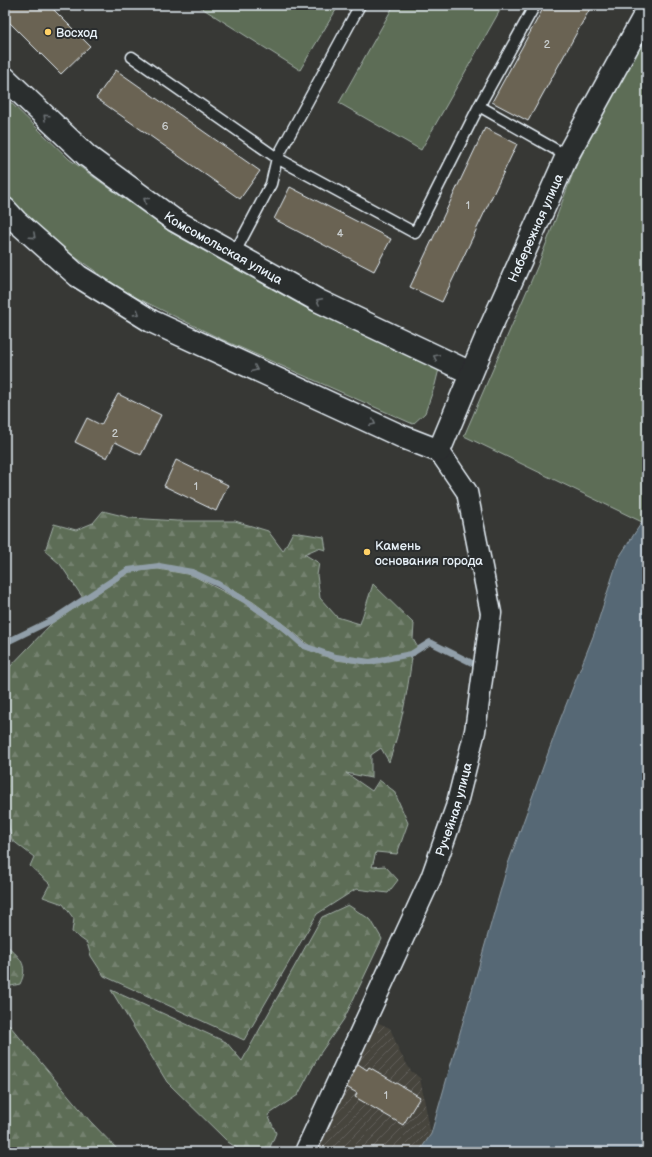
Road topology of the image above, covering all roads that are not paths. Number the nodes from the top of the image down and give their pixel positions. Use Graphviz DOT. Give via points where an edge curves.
graph roads {
  1 [pos="360,5"];
  2 [pos="535,5"];
  3 [pos="647,11"];
  4 [pos="132,57"];
  5 [pos="5,78"];
  6 [pos="479,106"];
  7 [pos="567,156"];
  8 [pos="277,158"];
  9 [pos="5,209"];
  10 [pos="234,254"];
  11 [pos="471,373"];
  12 [pos="439,451"];
  13 [pos="306,1152"];
  1 -- 8 [label="lane"];
  2 -- 6 [label="lane"];
  3 -- 7 [label="street, Набережная улица"];
  4 -- 8 [label="lane"];
  10 -- 5 [label="street, Комсомольская улица, one-way" via="174,220 87,156"];
  6 -- 7 [label="lane"];
  6 -- 8 [label="lane" via="415,233"];
  7 -- 11 [label="street, Набережная улица"];
  8 -- 10 [label="lane" via="271,184"];
  9 -- 12 [label="street, one-way" via="78,276 151,321"];
  11 -- 10 [label="street, Комсомольская улица, one-way" via="319,301"];
  11 -- 12 [label="street, Набережная улица"];
  12 -- 13 [label="street, Ручейная улица" via="467,492 491,613 474,731 456,807 430,878"];
}
